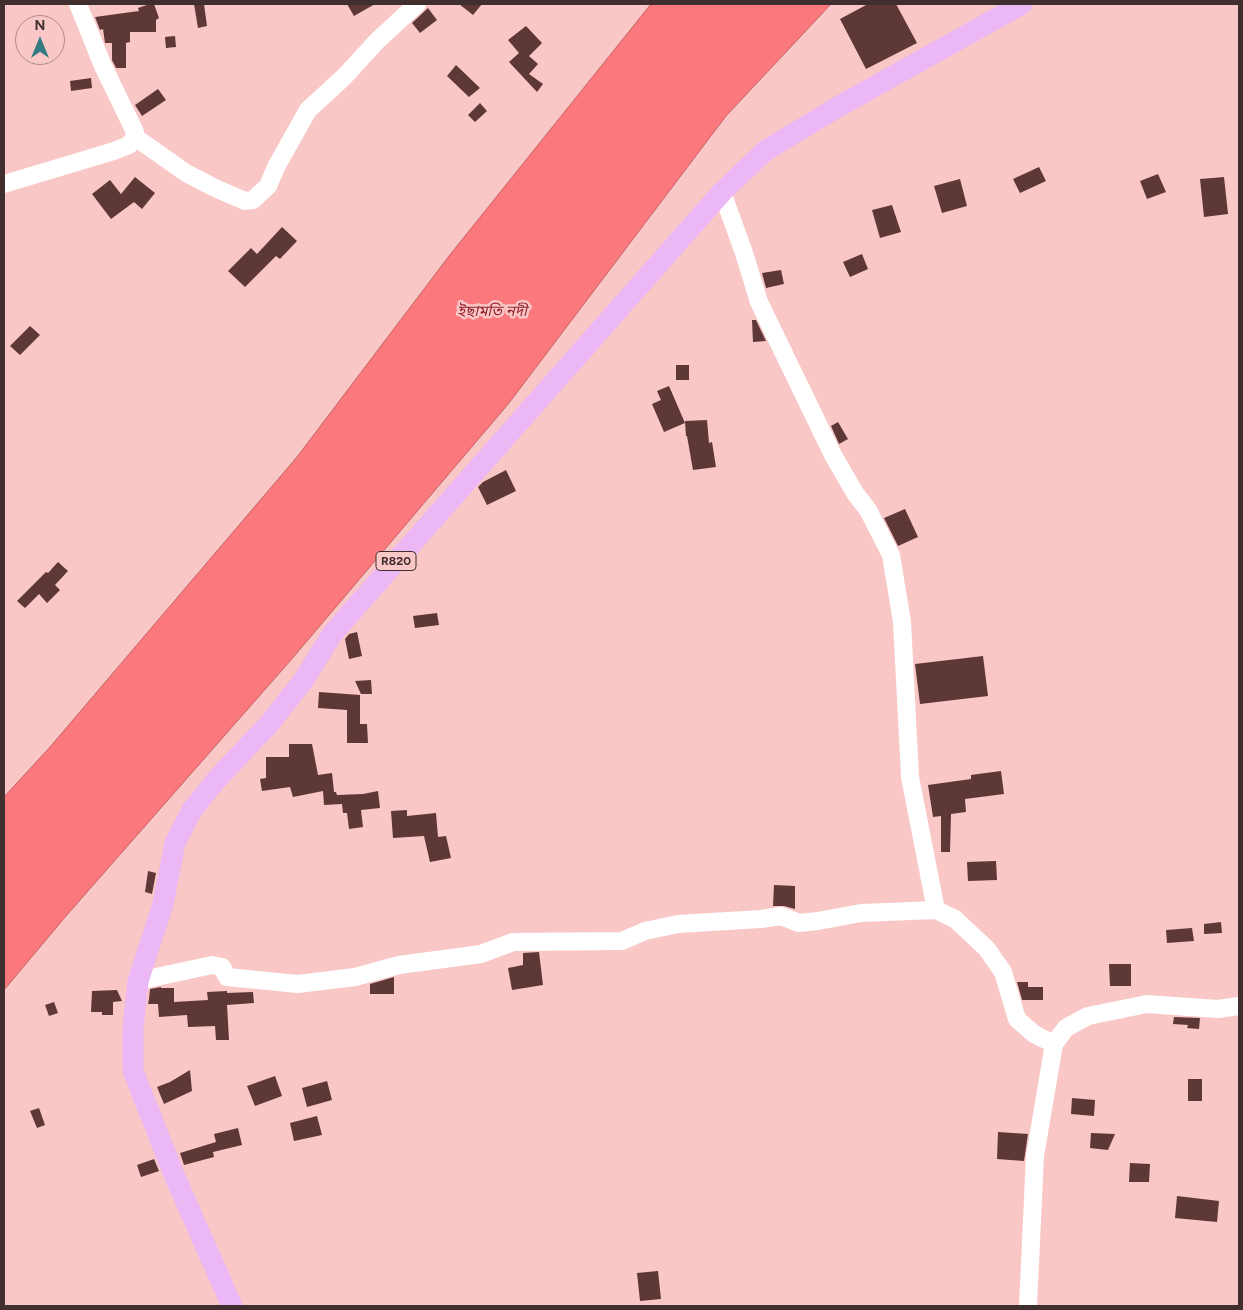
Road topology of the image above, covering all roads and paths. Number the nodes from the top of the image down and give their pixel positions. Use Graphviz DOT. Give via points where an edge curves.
graph roads {
  1 [pos="78,4"];
  2 [pos="418,4"];
  3 [pos="1022,4"];
  4 [pos="135,137"];
  5 [pos="4,184"];
  6 [pos="722,192"];
  7 [pos="936,910"];
  8 [pos="138,981"];
  9 [pos="1239,1006"];
  10 [pos="1054,1044"];
  11 [pos="232,1306"];
  12 [pos="1028,1306"];
  1 -- 4 [label="street"];
  2 -- 4 [label="street" via="308,110 268,186 253,200 246,202 186,173"];
  3 -- 6 [label="main road, R820" via="765,151"];
  4 -- 5 [label="street" via="130,144 114,151"];
  6 -- 7 [label="street" via="759,302 833,455 868,510 891,555 902,622 910,777"];
  6 -- 8 [label="main road, R820" via="333,633 269,724 192,810 175,843 163,904"];
  7 -- 8 [label="street" via="861,913 818,922 799,923 781,916 678,924 645,931 622,941 513,942 482,954 298,984 227,977 222,967 212,965"];
  7 -- 10 [label="street" via="955,919 987,949 1003,972 1016,1019 1034,1034"];
  8 -- 11 [label="main road, R820" via="134,1071 175,1177"];
  9 -- 10 [label="street" via="1218,1009 1147,1004 1088,1016 1066,1028"];
  10 -- 12 [label="street" via="1035,1156"];
}
